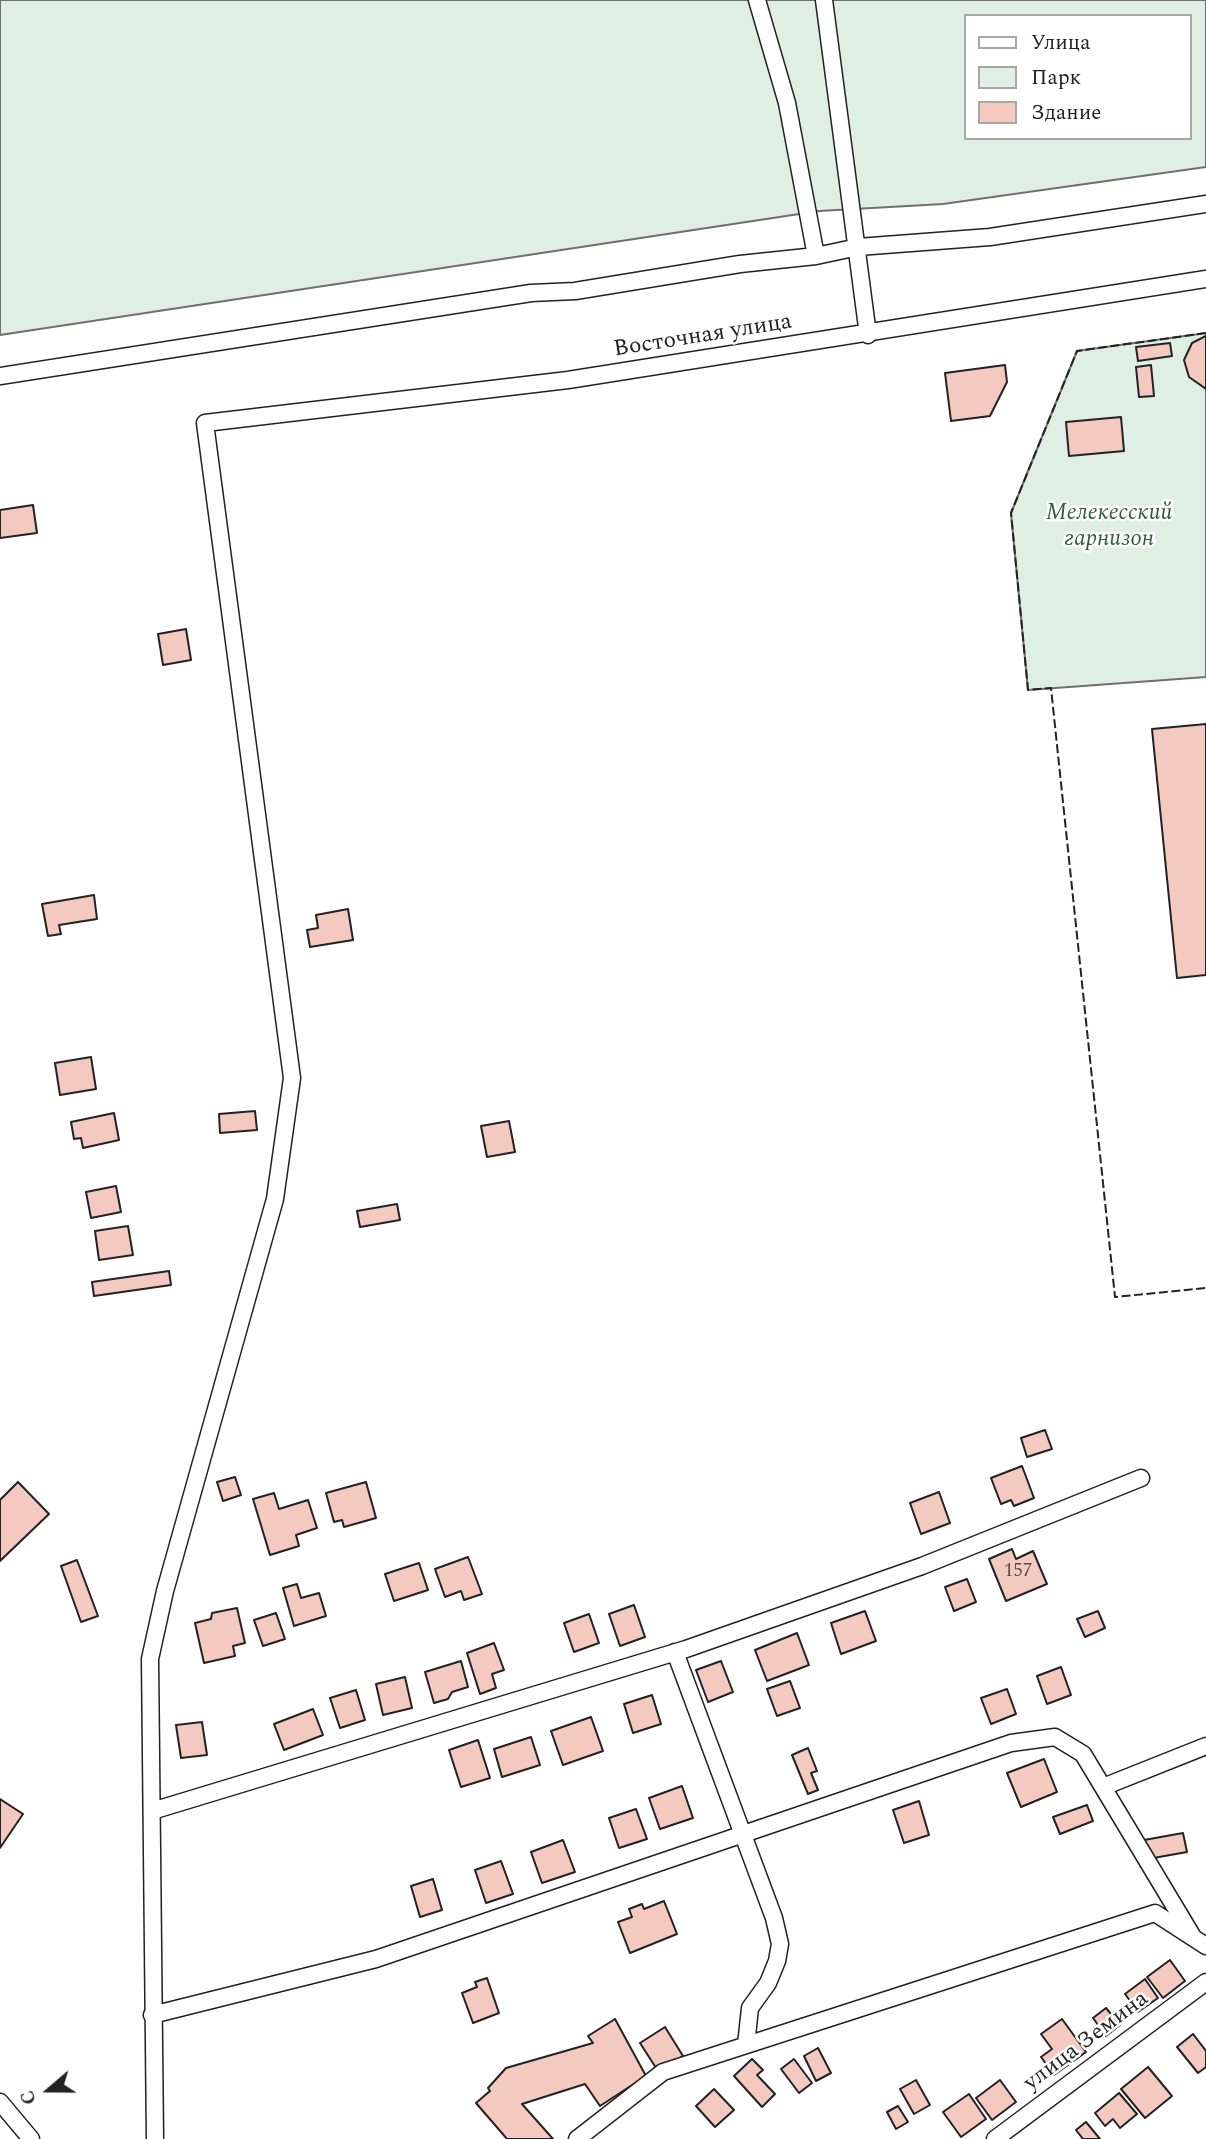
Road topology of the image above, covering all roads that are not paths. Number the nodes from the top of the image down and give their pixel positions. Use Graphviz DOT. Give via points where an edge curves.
graph roads {
  1 [pos="757,0"];
  2 [pos="824,0"];
  3 [pos="1206,204"];
  4 [pos="858,247"];
  5 [pos="816,256"];
  6 [pos="1206,279"];
  7 [pos="868,335"];
  8 [pos="0,376"];
  9 [pos="1141,1478"];
  10 [pos="675,1652"];
  11 [pos="1206,1746"];
  12 [pos="1103,1787"];
  13 [pos="152,1811"];
  14 [pos="743,1836"];
  15 [pos="1199,1942"];
  16 [pos="1206,1982"];
  17 [pos="152,2015"];
  18 [pos="746,2045"];
  19 [pos="0,2102"];
  20 [pos="31,2139"];
  21 [pos="155,2139"];
  22 [pos="577,2139"];
  23 [pos="995,2139"];
  1 -- 5 [label="street" via="787,103"];
  2 -- 4 [label="street"];
  3 -- 4 [label="street" via="990,237"];
  4 -- 5 [label="street"];
  4 -- 7 [label="street"];
  5 -- 8 [label="street" via="575,291 531,293"];
  6 -- 7 [label="street, Восточная улица"];
  7 -- 13 [label="street, Восточная улица" via="568,380 205,424 292,1078 275,1199 150,1659"];
  9 -- 10 [label="street" via="922,1566"];
  10 -- 13 [label="street"];
  10 -- 14 [label="street"];
  11 -- 12 [label="street"];
  12 -- 14 [label="street" via="1083,1754 1055,1737 1011,1743"];
  12 -- 15 [label="street"];
  13 -- 17 [label="street"];
  14 -- 17 [label="street" via="376,1959"];
  14 -- 18 [label="street" via="780,1944 768,1983 750,2008"];
  15 -- 18 [label="street" via="1155,1913"];
  16 -- 23 [label="street, улица Земина"];
  17 -- 21 [label="street"];
  18 -- 22 [label="street" via="663,2072"];
  19 -- 20 [label="street"];
}
